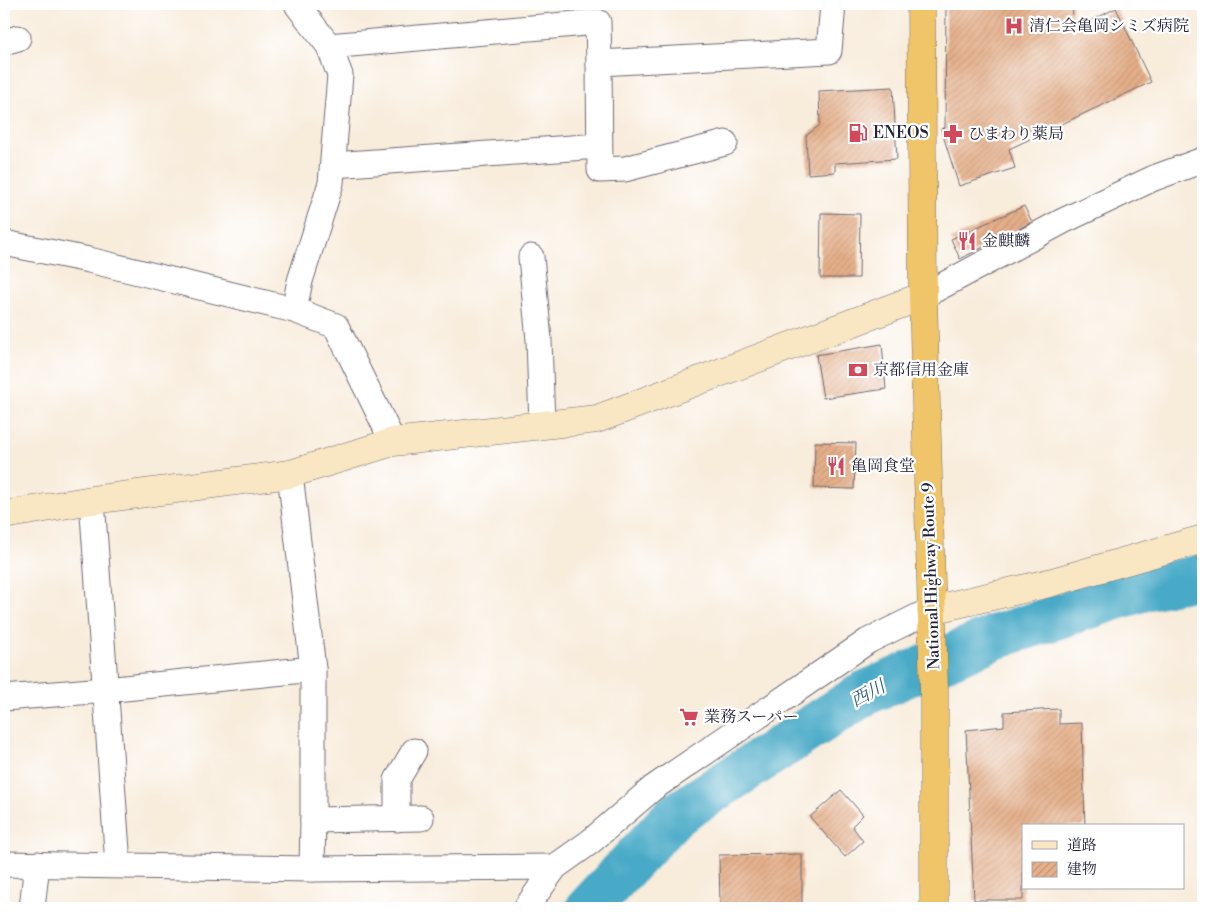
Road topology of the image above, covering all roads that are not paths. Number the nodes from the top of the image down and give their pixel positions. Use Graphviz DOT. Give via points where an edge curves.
graph roads {
  1 [pos="297,4"];
  2 [pos="833,4"];
  3 [pos="921,4"];
  4 [pos="598,13"];
  5 [pos="329,46"];
  6 [pos="598,63"];
  7 [pos="725,143"];
  8 [pos="599,146"];
  9 [pos="333,165"];
  10 [pos="1201,167"];
  11 [pos="4,243"];
  12 [pos="531,258"];
  13 [pos="923,296"];
  14 [pos="294,310"];
  15 [pos="542,426"];
  16 [pos="393,442"];
  17 [pos="290,474"];
  18 [pos="92,500"];
  19 [pos="4,515"];
  20 [pos="1203,539"];
  21 [pos="931,622"];
  22 [pos="313,670"];
  23 [pos="105,690"];
  24 [pos="4,698"];
  25 [pos="414,751"];
  26 [pos="313,820"];
  27 [pos="4,864"];
  28 [pos="36,864"];
  29 [pos="118,865"];
  30 [pos="555,867"];
  31 [pos="312,869"];
  32 [pos="32,908"];
  33 [pos="526,908"];
  34 [pos="934,908"];
  1 -- 5 [label="street"];
  2 -- 6 [label="street" via="829,51"];
  3 -- 13 [label="highway, National Highway Route 9"];
  4 -- 5 [label="street"];
  4 -- 6 [label="street"];
  5 -- 9 [label="street" via="340,75"];
  6 -- 8 [label="street"];
  7 -- 8 [label="street" via="625,169 608,170 600,170"];
  8 -- 9 [label="street"];
  9 -- 14 [label="street" via="331,183"];
  10 -- 13 [label="street" via="1154,178 1063,221"];
  11 -- 14 [label="street" via="89,260"];
  12 -- 15 [label="street" via="539,340"];
  13 -- 15 [label="street" via="597,419"];
  13 -- 21 [label="highway, National Highway Route 9"];
  14 -- 16 [label="street" via="336,326"];
  15 -- 16 [label="street"];
  16 -- 17 [label="street"];
  17 -- 18 [label="street"];
  17 -- 22 [label="street"];
  18 -- 19 [label="street"];
  18 -- 23 [label="street"];
  20 -- 21 [label="street" via="1049,583"];
  21 -- 30 [label="street" via="868,641 653,788 590,842"];
  21 -- 34 [label="highway, National Highway Route 9"];
  22 -- 23 [label="street"];
  22 -- 26 [label="street"];
  23 -- 24 [label="street"];
  23 -- 29 [label="street"];
  25 -- 26 [label="street" via="396,780 409,819"];
  26 -- 31 [label="street"];
  27 -- 28 [label="street"];
  28 -- 29 [label="street"];
  28 -- 32 [label="street"];
  29 -- 31 [label="street"];
  30 -- 31 [label="street"];
  30 -- 33 [label="street"];
}
